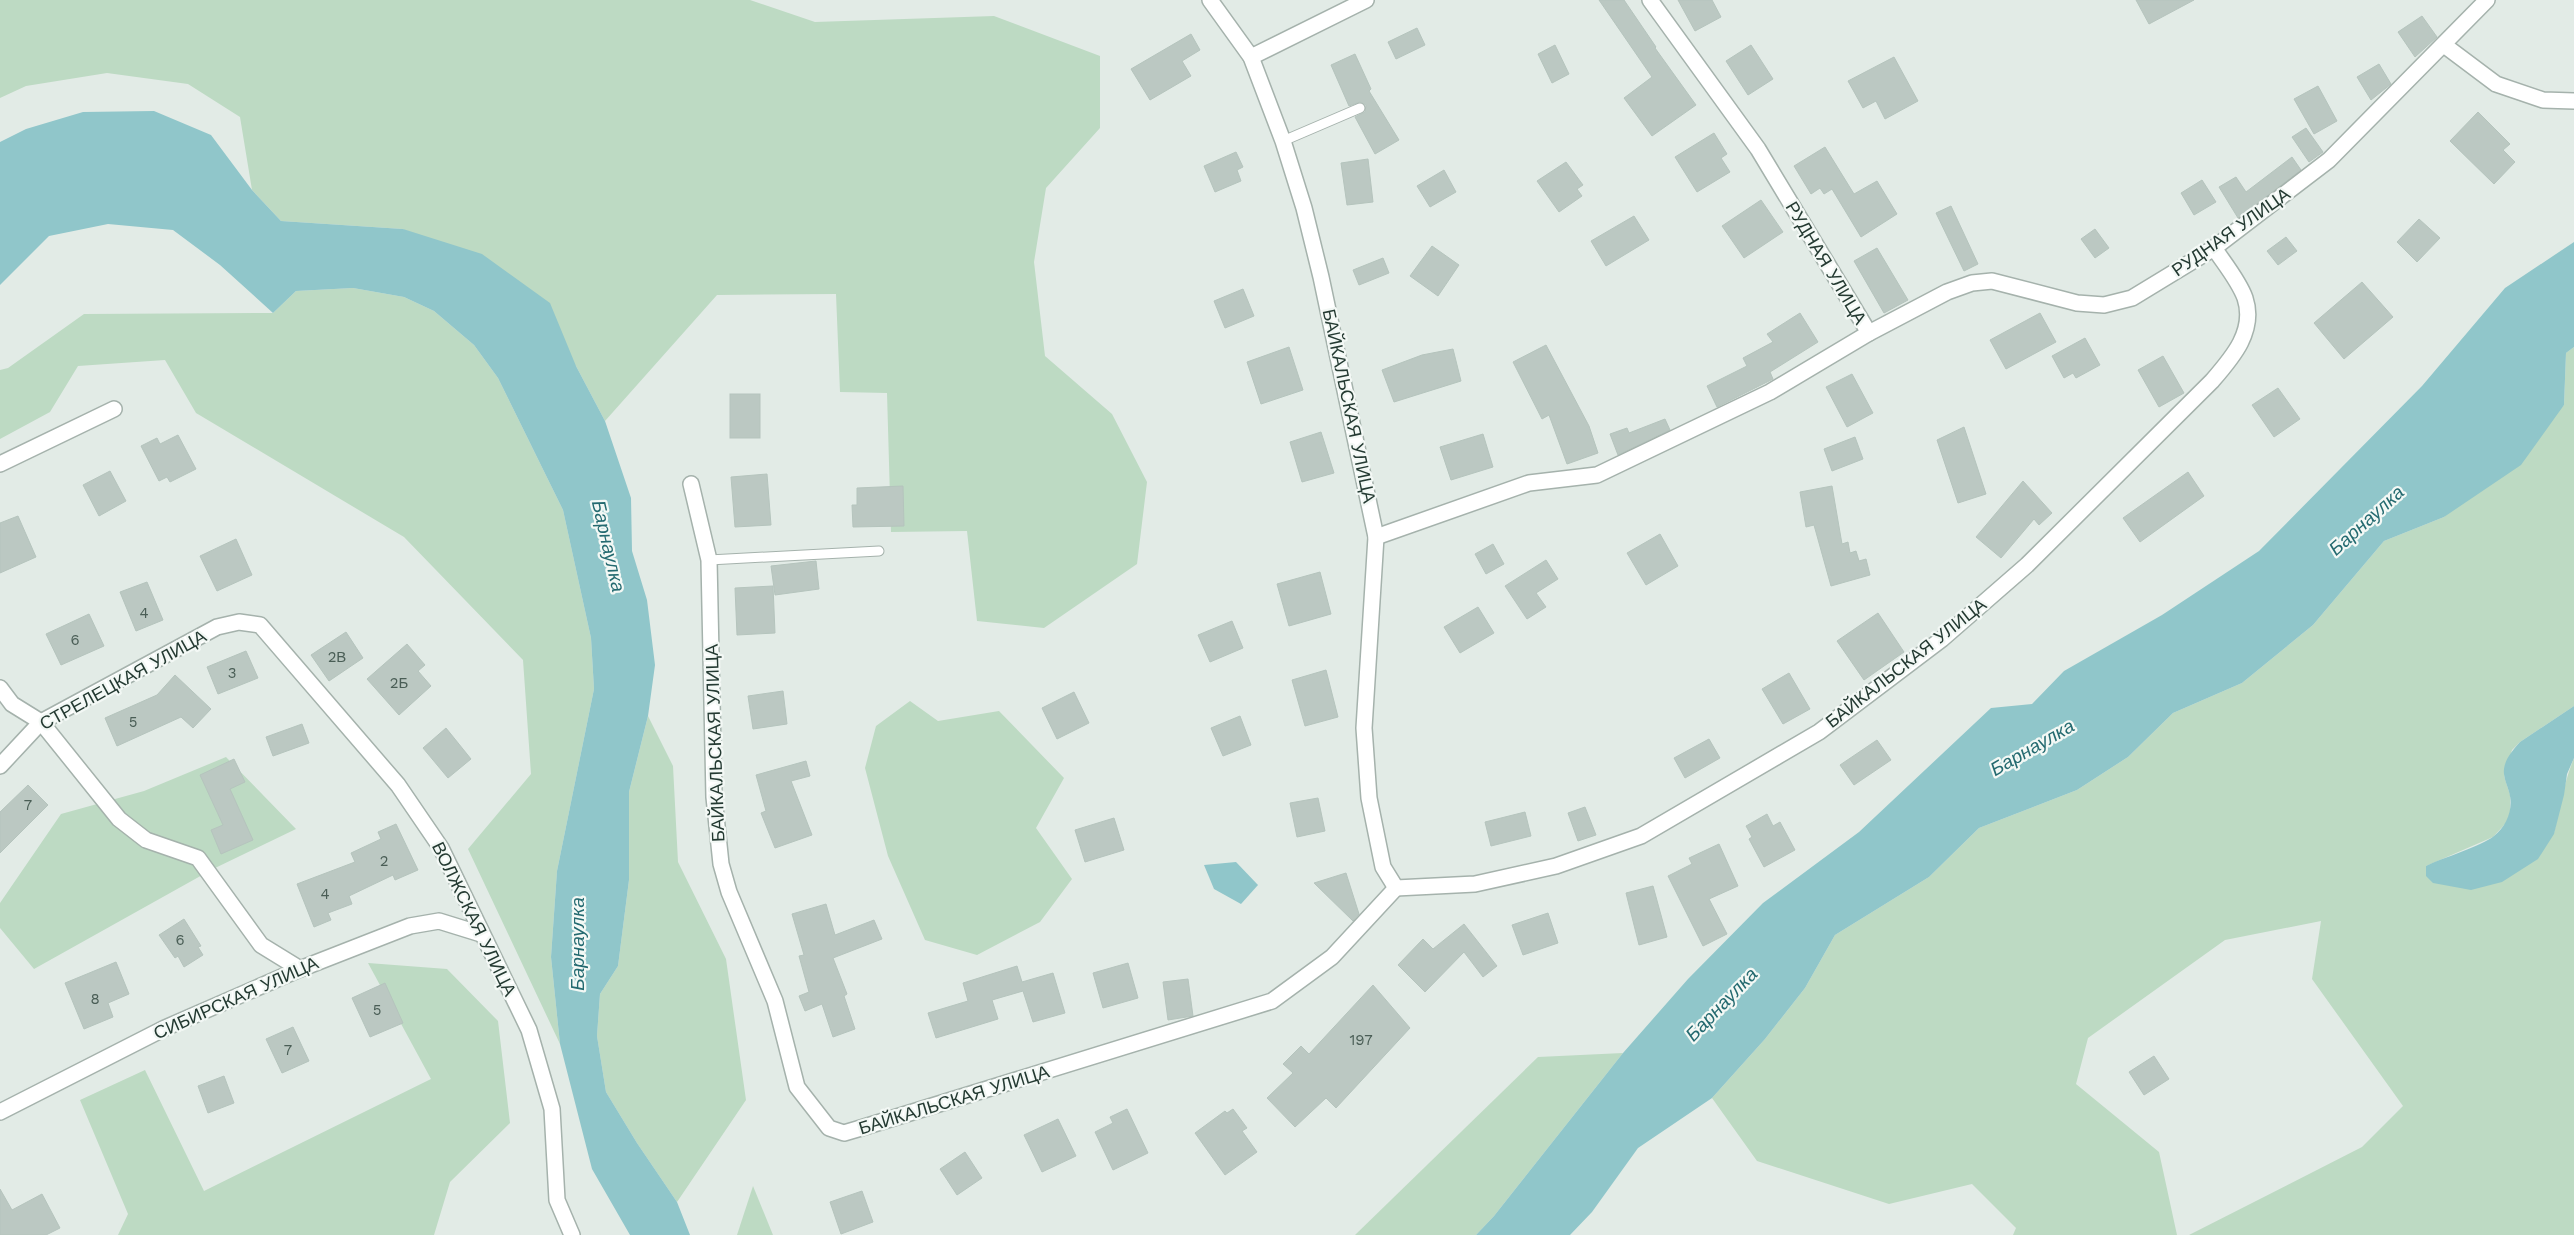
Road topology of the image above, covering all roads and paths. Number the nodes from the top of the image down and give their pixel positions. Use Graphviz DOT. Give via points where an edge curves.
graph roads {
  1 [pos="1210,0"];
  2 [pos="1366,0"];
  3 [pos="1650,0"];
  4 [pos="2488,0"];
  5 [pos="2444,44"];
  6 [pos="1251,57"];
  7 [pos="2574,101"];
  8 [pos="1360,108"];
  9 [pos="1283,142"];
  10 [pos="2214,248"];
  11 [pos="1869,333"];
  12 [pos="114,409"];
  13 [pos="0,464"];
  14 [pos="691,484"];
  15 [pos="1376,537"];
  16 [pos="879,551"];
  17 [pos="710,560"];
  18 [pos="260,625"];
  19 [pos="0,688"];
  20 [pos="41,722"];
  21 [pos="0,766"];
  22 [pos="1396,888"];
  23 [pos="481,934"];
  24 [pos="300,969"];
  25 [pos="0,1112"];
  26 [pos="572,1235"];
  1 -- 6 [label="street, БАЙКАЛЬСКАЯ УЛИЦА"];
  2 -- 6 [label="street"];
  3 -- 11 [label="street, РУДНАЯ УЛИЦА" via="1758,149"];
  4 -- 5 [label="street, РУДНАЯ УЛИЦА"];
  5 -- 7 [label="street" via="2496,84 2543,100"];
  5 -- 10 [label="street, РУДНАЯ УЛИЦА" via="2329,160"];
  6 -- 9 [label="street, БАЙКАЛЬСКАЯ УЛИЦА"];
  8 -- 9 [label="lane"];
  9 -- 15 [label="street, БАЙКАЛЬСКАЯ УЛИЦА" via="1321,277"];
  10 -- 11 [label="street, РУДНАЯ УЛИЦА" via="2132,298 2104,305 2077,303 1992,281 1972,283 1947,292"];
  10 -- 22 [label="street, БАЙКАЛЬСКАЯ УЛИЦА" via="2245,298 2247,316 2242,341 2231,359 2027,565 1942,639 1820,732 1641,836 1556,866 1475,884"];
  11 -- 15 [label="street" via="1770,392 1597,475 1529,483"];
  12 -- 13 [label="street"];
  14 -- 17 [label="street, БАЙКАЛЬСКАЯ УЛИЦА"];
  15 -- 22 [label="street, БАЙКАЛЬСКАЯ УЛИЦА" via="1364,728 1368,798 1384,867"];
  16 -- 17 [label="lane"];
  17 -- 22 [label="street, БАЙКАЛЬСКАЯ УЛИЦА" via="714,797 721,864 729,892 774,1001 796,1088 830,1128 844,1133 1272,1001 1332,957"];
  18 -- 20 [label="street, СТРЕЛЕЦКАЯ УЛИЦА" via="239,622 218,627"];
  18 -- 23 [label="street, ВОЛЖСКАЯ УЛИЦА" via="398,785 441,848"];
  19 -- 20 [label="street" via="12,704"];
  20 -- 21 [label="street, СТРЕЛЕЦКАЯ УЛИЦА"];
  20 -- 24 [label="street" via="119,819 146,840 198,858 261,945"];
  23 -- 24 [label="street, СИБИРСКАЯ УЛИЦА" via="439,921 410,926"];
  23 -- 26 [label="street, ВОЛЖСКАЯ УЛИЦА" via="529,1030 552,1109 557,1200"];
  24 -- 25 [label="street, СИБИРСКАЯ УЛИЦА" via="165,1028"];
}
